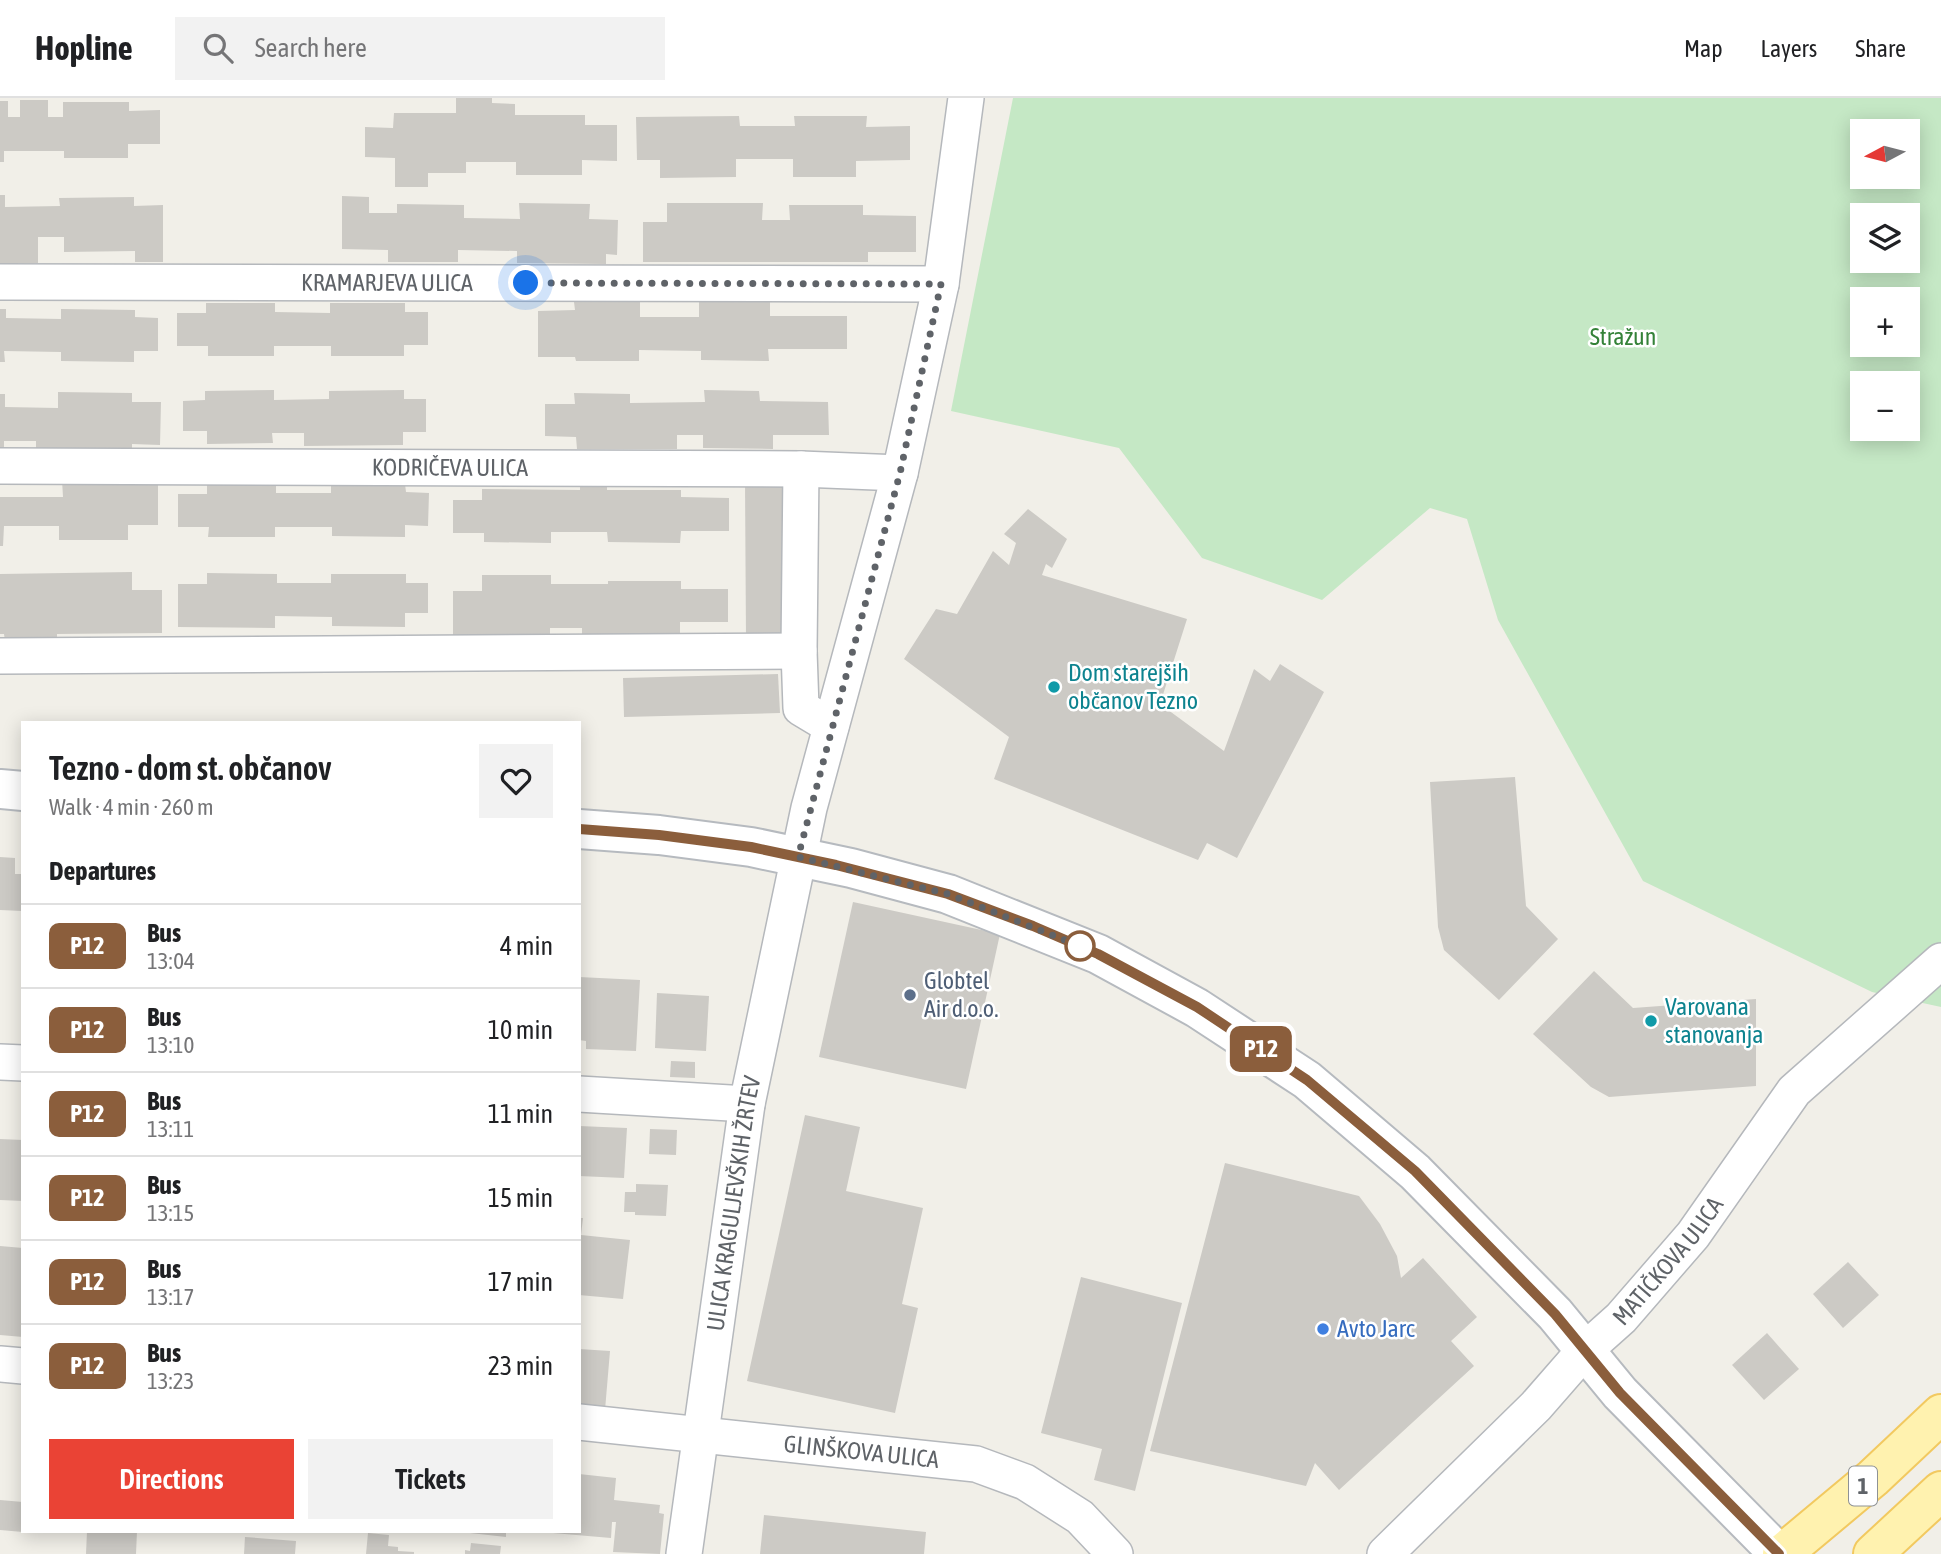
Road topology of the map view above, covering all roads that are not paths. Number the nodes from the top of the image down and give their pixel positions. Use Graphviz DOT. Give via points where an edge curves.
graph roads {
  1 [pos="966,98"];
  2 [pos="0,282"];
  3 [pos="941,284"];
  4 [pos="0,466"];
  5 [pos="801,469"];
  6 [pos="900,473"];
  7 [pos="799,651"];
  8 [pos="0,656"];
  9 [pos="831,726"];
  10 [pos="0,789"];
  11 [pos="21,791"];
  12 [pos="581,829"];
  13 [pos="798,857"];
  14 [pos="1941,961"];
  15 [pos="0,1062"];
  16 [pos="21,1063"];
  17 [pos="581,1094"];
  18 [pos="747,1104"];
  19 [pos="1584,1352"];
  20 [pos="0,1364"];
  21 [pos="21,1366"];
  22 [pos="1941,1414"];
  23 [pos="581,1422"];
  24 [pos="701,1436"];
  25 [pos="1941,1491"];
  26 [pos="684,1554"];
  27 [pos="1115,1554"];
  28 [pos="1385,1554"];
  29 [pos="1780,1554"];
  30 [pos="1873,1554"];
  1 -- 3 [label="street, ULICA KRAGULJEVŠKIH ŽRTEV"];
  2 -- 3 [label="street, KRAMARJEVA ULICA"];
  3 -- 6 [label="street, ULICA KRAGULJEVŠKIH ŽRTEV"];
  4 -- 5 [label="street, KODRIČEVA ULICA"];
  5 -- 6 [label="street, KODRIČEVA ULICA"];
  5 -- 7 [label="street"];
  6 -- 9 [label="street, ULICA KRAGULJEVŠKIH ŽRTEV"];
  7 -- 8 [label="street"];
  7 -- 9 [label="street" via="801,708"];
  9 -- 13 [label="street, ULICA KRAGULJEVŠKIH ŽRTEV"];
  10 -- 11 [label="street"];
  12 -- 13 [label="street" via="659,835"];
  13 -- 18 [label="street, ULICA KRAGULJEVŠKIH ŽRTEV"];
  13 -- 19 [label="street" via="948,894 1098,954 1197,1007 1307,1080 1415,1171 1555,1314"];
  14 -- 19 [label="street, MATIČKOVA ULICA" via="1794,1091 1693,1235"];
  15 -- 16 [label="street"];
  17 -- 18 [label="street"];
  18 -- 24 [label="street, ULICA KRAGULJEVŠKIH ŽRTEV"];
  19 -- 28 [label="street, MATIČKOVA ULICA" via="1536,1406"];
  19 -- 29 [label="street"];
  20 -- 21 [label="street"];
  22 -- 29 [label="main road, 1" via="1873,1478"];
  23 -- 24 [label="street, GLINŠKOVA ULICA"];
  24 -- 26 [label="street, ULICA KRAGULJEVŠKIH ŽRTEV"];
  24 -- 27 [label="street, GLINŠKOVA ULICA" via="976,1464 1025,1482 1080,1517"];
  25 -- 30 [label="main road, 1"];
}
